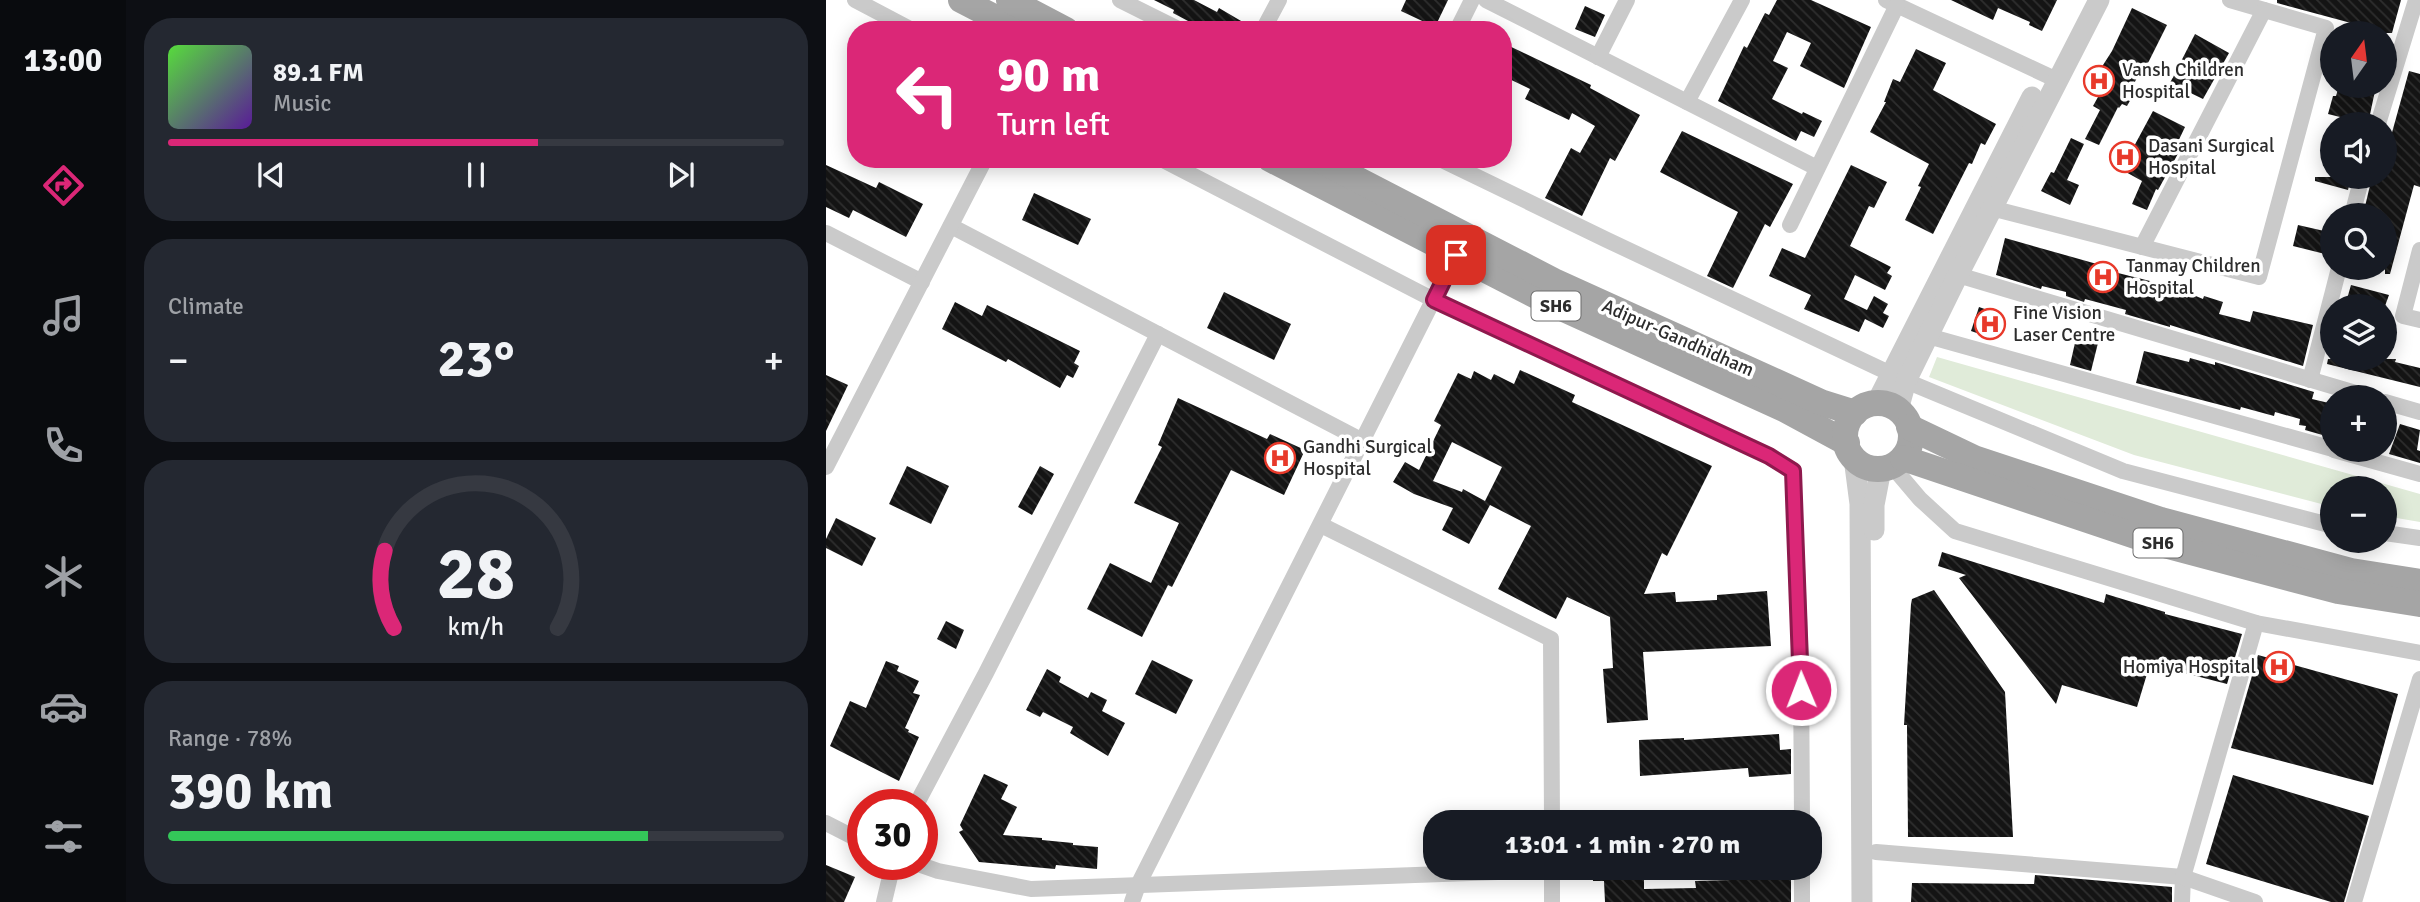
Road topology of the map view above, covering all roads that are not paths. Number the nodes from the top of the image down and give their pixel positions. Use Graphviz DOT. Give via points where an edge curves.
graph roads {
  1 [pos="855,0"];
  2 [pos="961,0"];
  3 [pos="1009,0"];
  4 [pos="1120,0"];
  5 [pos="1279,0"];
  6 [pos="1472,0"];
  7 [pos="1486,0"];
  8 [pos="1627,0"];
  9 [pos="1742,0"];
  10 [pos="2083,0"];
  11 [pos="2099,0"];
  12 [pos="2230,0"];
  13 [pos="2416,0"];
  14 [pos="1891,2"];
  15 [pos="2264,10"];
  16 [pos="895,21"];
  17 [pos="1002,21"];
  18 [pos="1049,21"];
  19 [pos="1162,21"];
  20 [pos="1268,21"];
  21 [pos="1462,21"];
  22 [pos="1598,57"];
  23 [pos="2050,77"];
  24 [pos="1687,102"];
  25 [pos="2382,112"];
  26 [pos="980,168"];
  27 [pos="1178,168"];
  28 [pos="1287,168"];
  29 [pos="1335,168"];
  30 [pos="1459,168"];
  31 [pos="1817,169"];
  32 [pos="1991,208"];
  33 [pos="1790,225"];
  34 [pos="951,226"];
  35 [pos="826,233"];
  36 [pos="2142,247"];
  37 [pos="2420,250"];
  38 [pos="1456,255"];
  39 [pos="1958,275"];
  40 [pos="2336,280"];
  41 [pos="922,282"];
  42 [pos="1434,300"];
  43 [pos="2420,320"];
  44 [pos="1158,334"];
  45 [pos="1928,336"];
  46 [pos="1899,377"];
  47 [pos="2310,380"];
  48 [pos="2327,385"];
  49 [pos="2397,405"];
  50 [pos="2420,412"];
  51 [pos="1884,413"];
  52 [pos="1363,441"];
  53 [pos="2320,446"];
  54 [pos="1850,451"];
  55 [pos="2376,462"];
  56 [pos="1892,465"];
  57 [pos="826,467"];
  58 [pos="2420,474"];
  59 [pos="2320,523"];
  60 [pos="1321,525"];
  61 [pos="2397,535"];
  62 [pos="2420,538"];
  63 [pos="2420,582"];
  64 [pos="2420,604"];
  65 [pos="2256,623"];
  66 [pos="2420,653"];
  67 [pos="2420,679"];
  68 [pos="924,789"];
  69 [pos="1552,810"];
  70 [pos="1802,810"];
  71 [pos="826,823"];
  72 [pos="847,834"];
  73 [pos="1876,852"];
  74 [pos="938,871"];
  75 [pos="1423,874"];
  76 [pos="2183,877"];
  77 [pos="889,880"];
  78 [pos="1552,880"];
  79 [pos="1802,880"];
  80 [pos="1138,886"];
  81 [pos="884,902"];
  82 [pos="1132,902"];
  83 [pos="1552,902"];
  84 [pos="1802,902"];
  85 [pos="1862,902"];
  86 [pos="1876,902"];
  87 [pos="2182,902"];
  88 [pos="2255,902"];
  89 [pos="2354,902"];
  1 -- 16 [label="street"];
  2 -- 17 [label="main road"];
  3 -- 18 [label="main road"];
  4 -- 19 [label="street"];
  5 -- 20 [label="street"];
  6 -- 21 [label="street"];
  7 -- 22 [label="street"];
  8 -- 22 [label="street"];
  9 -- 24 [label="street"];
  10 -- 23 [label="street"];
  11 -- 23 [label="street"];
  12 -- 15 [label="street"];
  13 -- 25 [label="street"];
  14 -- 23 [label="street"];
  14 -- 31 [label="street"];
  15 -- 36 [label="street"];
  15 -- 36 [label="street" via="2326,27 2259,277"];
  22 -- 24 [label="street"];
  23 -- 32 [label="street"];
  23 -- 46 [label="street" via="1989,178"];
  24 -- 31 [label="street"];
  26 -- 34 [label="street"];
  27 -- 42 [label="street"];
  28 -- 38 [label="main road, SH6"];
  29 -- 51 [label="main road, Adipur-Gandhidham / SH6" via="1554,281 1798,392"];
  30 -- 46 [label="street"];
  31 -- 33 [label="street"];
  32 -- 36 [label="street"];
  32 -- 39 [label="street"];
  34 -- 41 [label="street"];
  34 -- 44 [label="street"];
  35 -- 41 [label="street"];
  37 -- 43 [label="street" via="2403,316"];
  38 -- 42 [label="street"];
  38 -- 54 [label="main road, SH6" via="1786,410"];
  39 -- 45 [label="street"];
  39 -- 47 [label="street"];
  40 -- 47 [label="street"];
  41 -- 57 [label="street"];
  42 -- 52 [label="street"];
  42 -- 70 [label="street" via="1793,471"];
  44 -- 52 [label="street"];
  44 -- 68 [label="street"];
  45 -- 46 [label="street"];
  45 -- 53 [label="street"];
  46 -- 51 [label="street"];
  46 -- 59 [label="street" via="2123,471"];
  47 -- 48 [label="street"];
  49 -- 50 [label="street"];
  51 -- 54 [label="main road" via="1847,425"];
  51 -- 56 [label="main road" via="1911,436 1909,448"];
  51 -- 63 [label="main road, SH6" via="1974,458 2161,520 2351,571"];
  52 -- 60 [label="street"];
  54 -- 56 [label="main road, SH6" via="1867,467"];
  54 -- 85 [label="street" via="1860,504"];
  55 -- 58 [label="street"];
  56 -- 64 [label="main road, SH6" via="2338,591"];
  56 -- 65 [label="street" via="1955,531"];
  56 -- 73 [label="street" via="1874,505"];
  60 -- 69 [label="street" via="1551,639"];
  60 -- 80 [label="street"];
  61 -- 62 [label="street"];
  65 -- 66 [label="street"];
  65 -- 76 [label="street"];
  67 -- 89 [label="street"];
  71 -- 72 [label="street"];
  73 -- 76 [label="street"];
  73 -- 86 [label="street"];
  74 -- 80 [label="street" via="1031,890"];
  75 -- 80 [label="street"];
  76 -- 87 [label="street"];
  76 -- 88 [label="street"];
  77 -- 81 [label="street"];
  78 -- 83 [label="street"];
  79 -- 84 [label="street"];
  80 -- 82 [label="street"];
}
